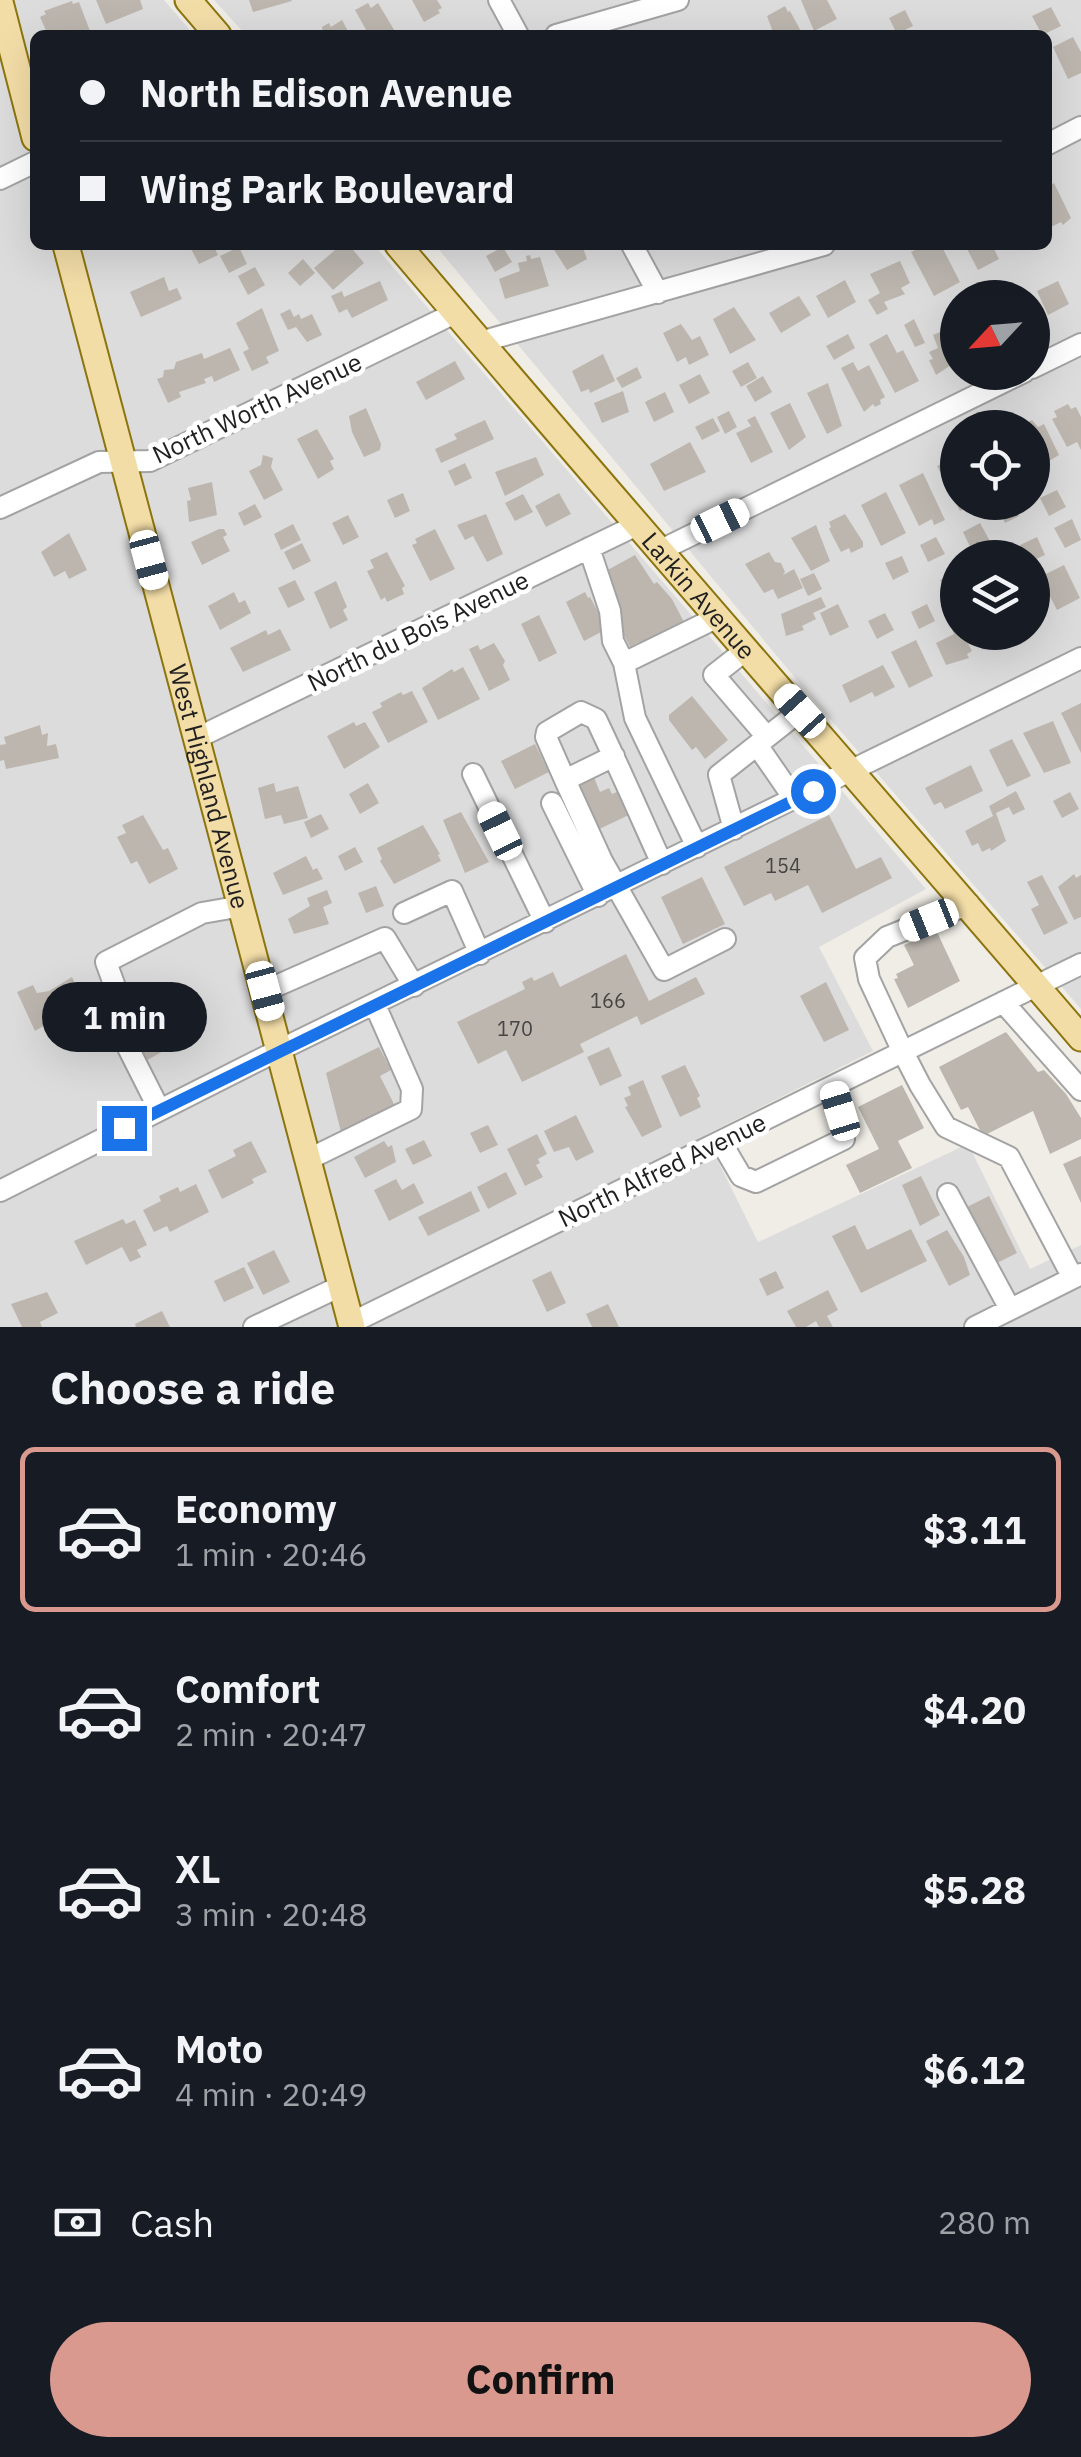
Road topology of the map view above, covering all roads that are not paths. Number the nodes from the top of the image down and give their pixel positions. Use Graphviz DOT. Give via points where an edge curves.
graph roads {
  1 [pos="188,0"];
  2 [pos="499,0"];
  3 [pos="678,0"];
  4 [pos="0,2"];
  5 [pos="214,30"];
  6 [pos="515,30"];
  7 [pos="573,30"];
  8 [pos="30,119"];
  9 [pos="1081,128"];
  10 [pos="1052,142"];
  11 [pos="30,164"];
  12 [pos="0,179"];
  13 [pos="67,250"];
  14 [pos="402,250"];
  15 [pos="635,250"];
  16 [pos="807,250"];
  17 [pos="658,293"];
  18 [pos="456,313"];
  19 [pos="480,342"];
  20 [pos="1081,344"];
  21 [pos="1050,359"];
  22 [pos="987,390"];
  23 [pos="122,462"];
  24 [pos="0,508"];
  25 [pos="638,524"];
  26 [pos="589,548"];
  27 [pos="662,550"];
  28 [pos="718,618"];
  29 [pos="746,650"];
  30 [pos="1081,658"];
  31 [pos="624,663"];
  32 [pos="800,711"];
  33 [pos="197,738"];
  34 [pos="762,741"];
  35 [pos="614,756"];
  36 [pos="854,771"];
  37 [pos="473,774"];
  38 [pos="565,780"];
  39 [pos="795,800"];
  40 [pos="552,803"];
  41 [pos="734,829"];
  42 [pos="697,847"];
  43 [pos="662,864"];
  44 [pos="607,891"];
  45 [pos="969,904"];
  46 [pos="242,906"];
  47 [pos="404,913"];
  48 [pos="545,922"];
  49 [pos="725,938"];
  50 [pos="480,954"];
  51 [pos="1081,964"];
  52 [pos="414,986"];
  53 [pos="1036,986"];
  54 [pos="265,991"];
  55 [pos="1003,1002"];
  56 [pos="374,1005"];
  57 [pos="1081,1038"];
  58 [pos="280,1050"];
  59 [pos="903,1052"];
  60 [pos="833,1086"];
  61 [pos="1081,1090"];
  62 [pos="158,1110"];
  63 [pos="721,1142"];
  64 [pos="309,1159"];
  65 [pos="0,1191"];
  66 [pos="948,1194"];
  67 [pos="1077,1276"];
  68 [pos="341,1286"];
  69 [pos="1010,1310"];
  70 [pos="352,1325"];
  71 [pos="254,1327"];
  72 [pos="975,1327"];
  1 -- 5 [label="main road"];
  2 -- 6 [label="street"];
  3 -- 7 [label="street"];
  4 -- 8 [label="main road"];
  9 -- 10 [label="street"];
  11 -- 12 [label="street"];
  13 -- 23 [label="main road, West Highland Avenue"];
  14 -- 18 [label="main road, Larkin Avenue"];
  15 -- 17 [label="street"];
  16 -- 17 [label="street"];
  17 -- 19 [label="street"];
  18 -- 19 [label="main road, Larkin Avenue"];
  18 -- 23 [label="street, North Worth Avenue" via="150,462"];
  19 -- 25 [label="main road, Larkin Avenue"];
  20 -- 21 [label="street"];
  22 -- 27 [label="street"];
  23 -- 24 [label="street, North Worth Avenue" via="99,462"];
  23 -- 33 [label="main road, West Highland Avenue"];
  25 -- 26 [label="street, North du Bois Avenue"];
  25 -- 27 [label="main road, Larkin Avenue"];
  26 -- 31 [label="street"];
  26 -- 33 [label="street, North du Bois Avenue"];
  27 -- 28 [label="main road, Larkin Avenue"];
  28 -- 29 [label="main road, Larkin Avenue"];
  28 -- 31 [label="street"];
  29 -- 32 [label="main road, Larkin Avenue"];
  29 -- 34 [label="street" via="714,675"];
  30 -- 36 [label="street"];
  31 -- 42 [label="street" via="635,718"];
  32 -- 34 [label="street"];
  32 -- 36 [label="main road, Larkin Avenue"];
  33 -- 46 [label="main road, West Highland Avenue"];
  34 -- 39 [label="street"];
  34 -- 41 [label="street" via="719,774"];
  35 -- 38 [label="street"];
  35 -- 38 [label="street" via="596,719 582,712 547,732"];
  35 -- 43 [label="street"];
  36 -- 39 [label="street"];
  36 -- 45 [label="main road, Larkin Avenue"];
  37 -- 48 [label="street"];
  38 -- 44 [label="street"];
  39 -- 41 [label="street"];
  40 -- 44 [label="street"];
  41 -- 42 [label="street"];
  42 -- 43 [label="street"];
  43 -- 44 [label="street"];
  44 -- 48 [label="street"];
  44 -- 49 [label="street" via="664,970"];
  45 -- 53 [label="main road, Larkin Avenue"];
  45 -- 59 [label="street" via="887,937 864,958"];
  46 -- 54 [label="main road, West Highland Avenue"];
  46 -- 62 [label="street" via="202,913 106,962 122,1006 111,1014"];
  47 -- 50 [label="street" via="452,891"];
  48 -- 50 [label="street"];
  50 -- 52 [label="street"];
  51 -- 53 [label="street, North Alfred Avenue"];
  52 -- 54 [label="street" via="385,938"];
  52 -- 56 [label="street"];
  53 -- 55 [label="street, North Alfred Avenue"];
  53 -- 57 [label="main road, Larkin Avenue"];
  54 -- 58 [label="main road, West Highland Avenue"];
  55 -- 59 [label="street, North Alfred Avenue"];
  55 -- 61 [label="street"];
  56 -- 58 [label="street"];
  56 -- 64 [label="street" via="412,1089 411,1109"];
  58 -- 62 [label="street"];
  58 -- 64 [label="main road, West Highland Avenue"];
  59 -- 60 [label="street, North Alfred Avenue"];
  59 -- 67 [label="street" via="946,1127 1009,1157"];
  60 -- 63 [label="street, North Alfred Avenue"];
  60 -- 63 [label="street" via="844,1139 756,1182 741,1176"];
  62 -- 65 [label="street"];
  63 -- 70 [label="street, North Alfred Avenue"];
  64 -- 68 [label="main road, West Highland Avenue"];
  66 -- 69 [label="street"];
  67 -- 69 [label="street"];
  68 -- 70 [label="main road, West Highland Avenue"];
  68 -- 71 [label="street"];
  69 -- 72 [label="street"];
}
